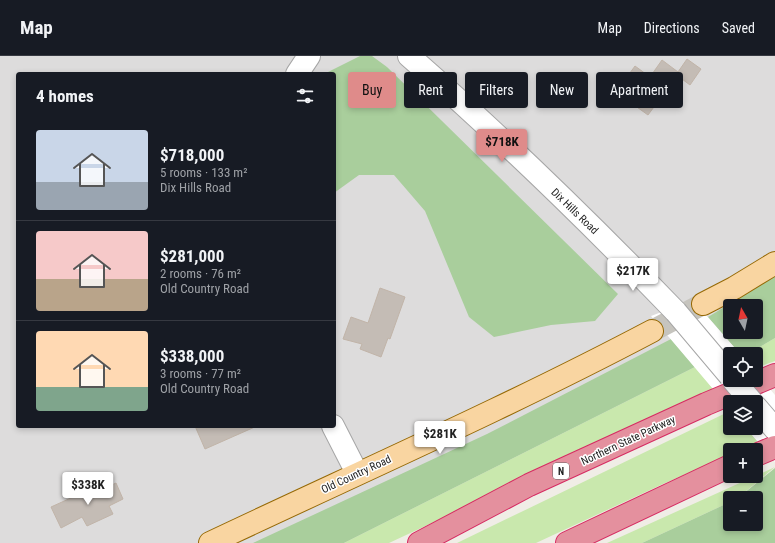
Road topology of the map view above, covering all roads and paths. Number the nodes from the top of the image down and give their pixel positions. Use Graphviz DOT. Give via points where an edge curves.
graph roads {
  1 [pos="309,56"];
  2 [pos="410,56"];
  3 [pos="298,72"];
  4 [pos="775,263"];
  5 [pos="703,304"];
  6 [pos="652,331"];
  7 [pos="723,368"];
  8 [pos="775,375"];
  9 [pos="739,387"];
  10 [pos="746,395"];
  11 [pos="763,415"];
  12 [pos="334,428"];
  13 [pos="775,429"];
  14 [pos="775,447"];
  15 [pos="763,452"];
  16 [pos="723,469"];
  17 [pos="357,474"];
  18 [pos="210,543"];
  19 [pos="419,543"];
  20 [pos="567,543"];
  1 -- 3 [label="street"];
  2 -- 7 [label="street, Dix Hills Road, bridge" via="486,123 614,249 676,312"];
  4 -- 5 [label="main road"];
  6 -- 17 [label="main road, Old Country Road" via="454,430"];
  8 -- 19 [label="highway, Northern State Parkway / N" via="529,485"];
  9 -- 10 [label="street, bridge"];
  11 -- 13 [label="street"];
  12 -- 17 [label="street"];
  14 -- 15 [label="highway"];
  16 -- 20 [label="highway"];
  17 -- 18 [label="main road, Old Country Road"];
}
